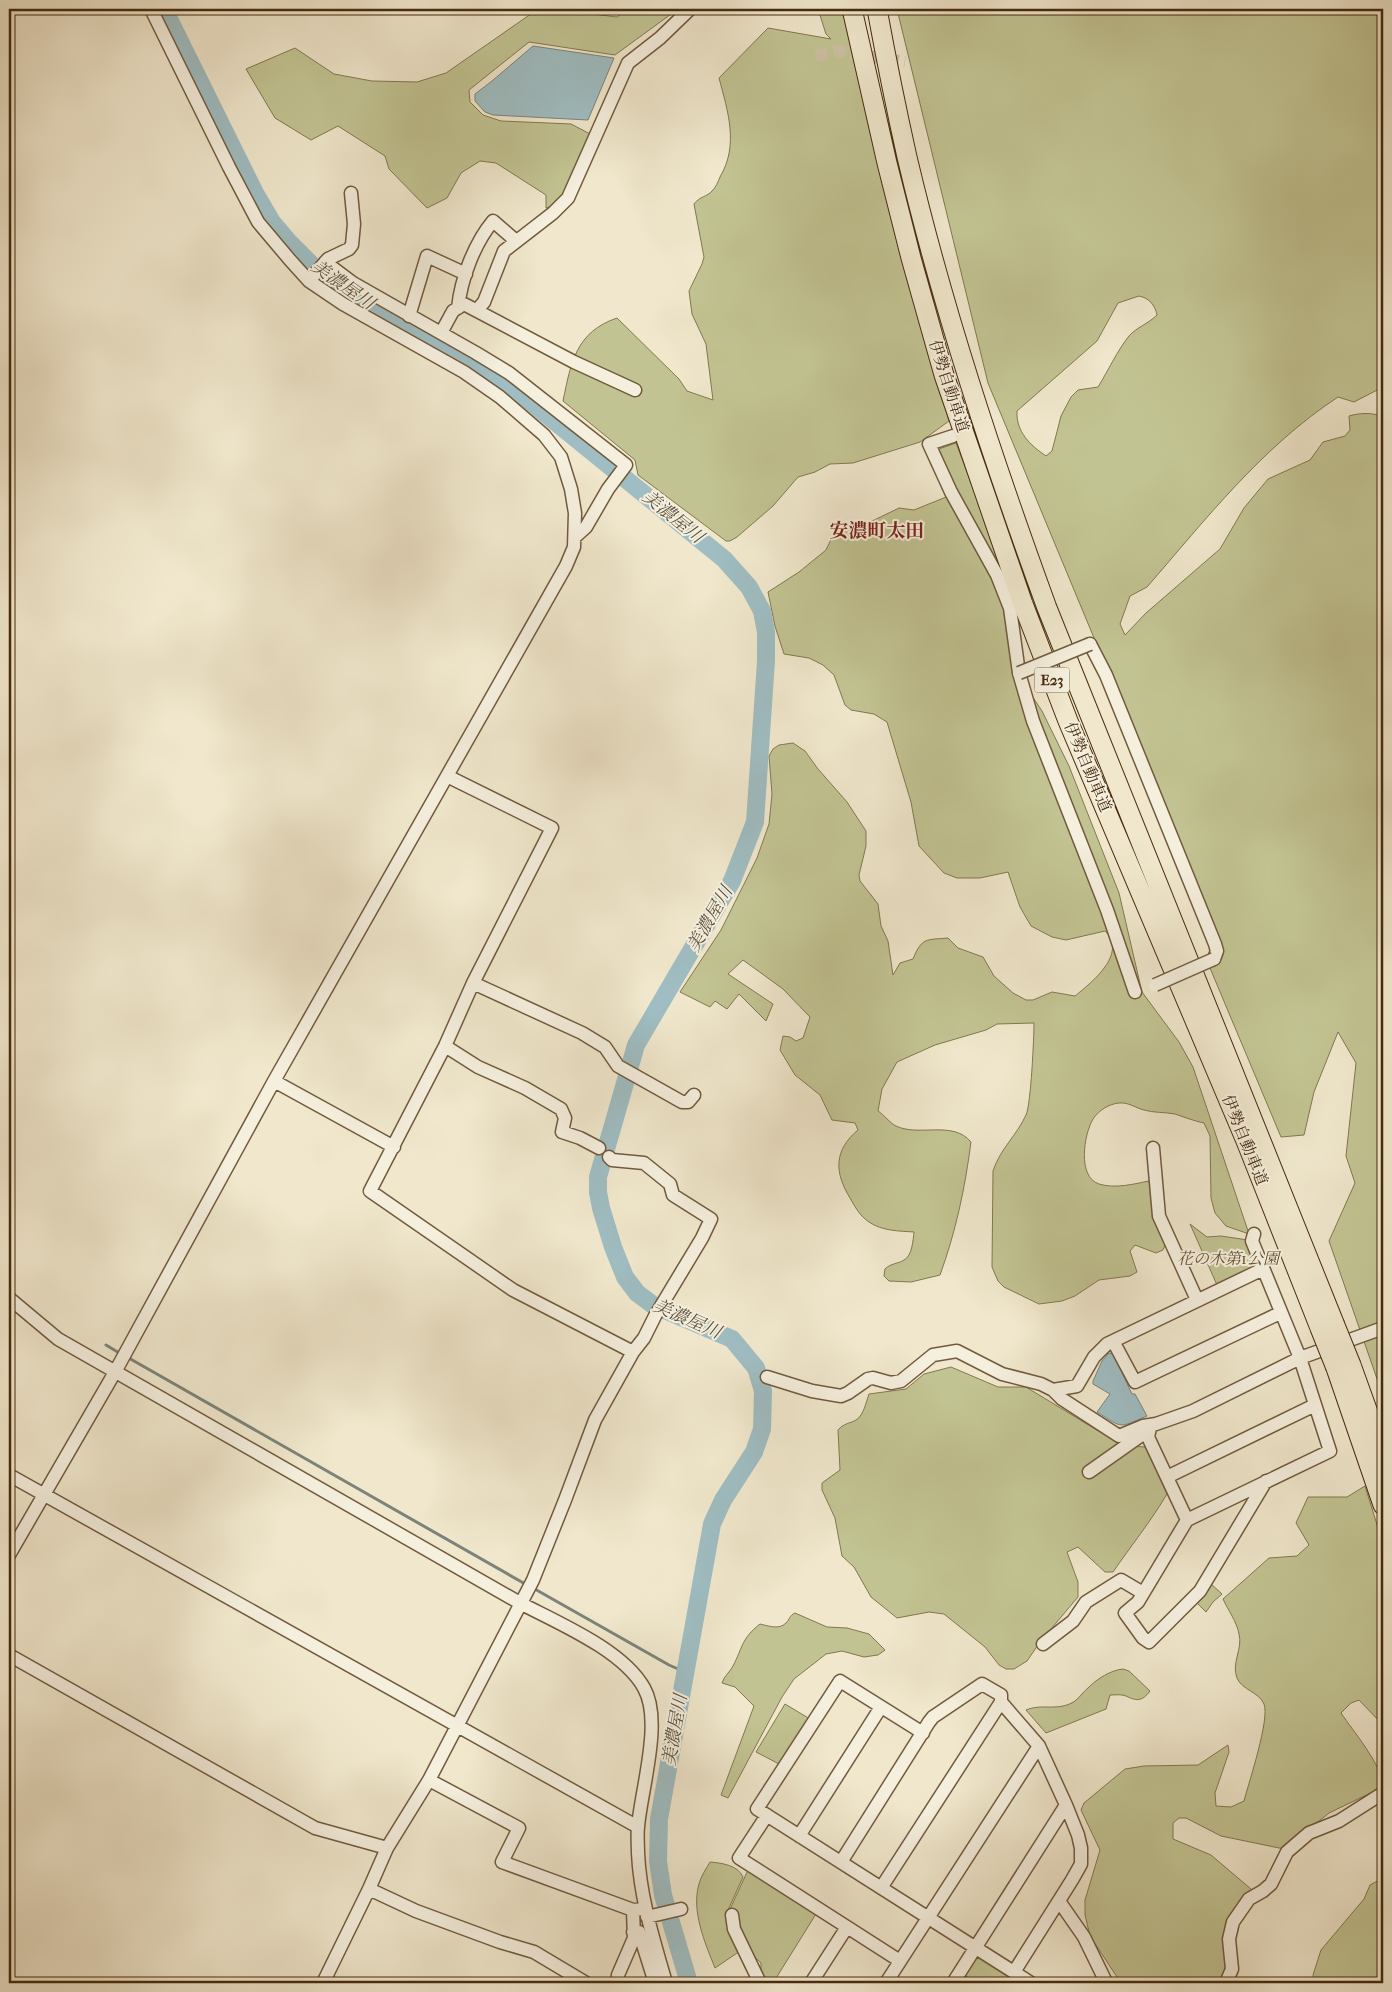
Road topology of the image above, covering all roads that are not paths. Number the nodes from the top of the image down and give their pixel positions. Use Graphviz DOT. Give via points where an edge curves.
graph roads {
  1 [pos="151,9"];
  2 [pos="690,9"];
  3 [pos="852,9"];
  4 [pos="877,9"];
  5 [pos="351,193"];
  6 [pos="516,241"];
  7 [pos="324,263"];
  8 [pos="466,274"];
  9 [pos="311,279"];
  10 [pos="458,308"];
  11 [pos="477,310"];
  12 [pos="409,316"];
  13 [pos="441,333"];
  14 [pos="635,390"];
  15 [pos="954,436"];
  16 [pos="575,537"];
  17 [pos="1019,673"];
  18 [pos="447,776"];
  19 [pos="473,983"];
  20 [pos="1155,985"];
  21 [pos="1135,992"];
  22 [pos="445,1046"];
  23 [pos="274,1081"];
  24 [pos="694,1095"];
  25 [pos="394,1148"];
  26 [pos="599,1148"];
  27 [pos="1153,1148"];
  28 [pos="609,1157"];
  29 [pos="1254,1234"];
  30 [pos="1263,1269"];
  31 [pos="9,1298"];
  32 [pos="1197,1300"];
  33 [pos="1280,1313"];
  34 [pos="1327,1326"];
  35 [pos="1383,1328"];
  36 [pos="1113,1341"];
  37 [pos="633,1352"];
  38 [pos="1300,1358"];
  39 [pos="1343,1367"];
  40 [pos="115,1372"];
  41 [pos="767,1377"];
  42 [pos="1053,1390"];
  43 [pos="1315,1405"];
  44 [pos="1153,1426"];
  45 [pos="1383,1454"];
  46 [pos="1089,1472"];
  47 [pos="9,1475"];
  48 [pos="1167,1477"];
  49 [pos="1266,1481"];
  50 [pos="43,1495"];
  51 [pos="1383,1504"];
  52 [pos="1187,1520"];
  53 [pos="9,1555"];
  54 [pos="1143,1593"];
  55 [pos="520,1603"];
  56 [pos="1043,1644"];
  57 [pos="9,1655"];
  58 [pos="1001,1702"];
  59 [pos="881,1707"];
  60 [pos="458,1725"];
  61 [pos="923,1733"];
  62 [pos="1039,1746"];
  63 [pos="428,1780"];
  64 [pos="1383,1793"];
  65 [pos="1066,1805"];
  66 [pos="767,1815"];
  67 [pos="638,1826"];
  68 [pos="800,1836"];
  69 [pos="387,1848"];
  70 [pos="841,1862"];
  71 [pos="881,1888"];
  72 [pos="369,1889"];
  73 [pos="1058,1901"];
  74 [pos="681,1909"];
  75 [pos="645,1913"];
  76 [pos="732,1915"];
  77 [pos="928,1918"];
  78 [pos="847,1927"];
  79 [pos="633,1932"];
  80 [pos="976,1948"];
  81 [pos="900,1961"];
  82 [pos="1014,1972"];
  83 [pos="1027,1982"];
  84 [pos="323,1983"];
  85 [pos="586,1983"];
  86 [pos="617,1983"];
  87 [pos="655,1983"];
  88 [pos="666,1983"];
  89 [pos="760,1983"];
  90 [pos="811,1983"];
  91 [pos="886,1983"];
  92 [pos="953,1983"];
  93 [pos="1105,1983"];
  94 [pos="1226,1983"];
  1 -- 9 [label="street" via="258,222"];
  2 -- 6 [label="street" via="628,63 568,198"];
  3 -- 34 [label="highway, 伊勢自動車道 / E23" via="887,163 939,357 1023,604 1068,721"];
  4 -- 34 [label="highway, 伊勢自動車道 / E23" via="907,157 929,242 982,423 1013,514"];
  5 -- 7 [label="street" via="354,242 349,249"];
  6 -- 8 [label="street" via="493,222 483,233"];
  6 -- 11 [label="street" via="504,251 484,302"];
  7 -- 9 [label="street"];
  7 -- 12 [label="street"];
  8 -- 10 [label="street"];
  8 -- 12 [label="street" via="427,256"];
  9 -- 16 [label="street" via="343,304 464,372 500,397 544,435 561,457 571,489"];
  10 -- 11 [label="street" via="464,304"];
  10 -- 13 [label="street"];
  11 -- 14 [label="street" via="574,362"];
  12 -- 13 [label="street"];
  13 -- 16 [label="street" via="508,373 626,465 586,527"];
  15 -- 17 [label="street" via="929,444 1010,608"];
  16 -- 18 [label="street" via="566,566"];
  17 -- 20 [label="street, bridge" via="1090,644 1106,675 1217,951 1214,959"];
  17 -- 21 [label="street" via="1033,721 1107,910"];
  18 -- 19 [label="street" via="552,828"];
  18 -- 23 [label="street"];
  19 -- 22 [label="street"];
  19 -- 24 [label="street" via="605,1046 618,1066 682,1102 688,1102"];
  22 -- 25 [label="street"];
  22 -- 26 [label="street" via="478,1067 561,1109 565,1118 562,1132"];
  23 -- 25 [label="street"];
  23 -- 40 [label="street"];
  25 -- 37 [label="street" via="370,1192 513,1290"];
  27 -- 32 [label="street" via="1159,1216"];
  28 -- 37 [label="street" via="644,1163 670,1184 673,1195 711,1219"];
  29 -- 30 [label="street" via="1252,1241"];
  30 -- 32 [label="street"];
  30 -- 33 [label="street"];
  31 -- 40 [label="street" via="58,1339"];
  32 -- 36 [label="street"];
  33 -- 36 [label="street" via="1135,1382"];
  33 -- 38 [label="street"];
  34 -- 39 [label="highway, 伊勢自動車道, bridge"];
  35 -- 38 [label="street"];
  36 -- 42 [label="street" via="1099,1351 1077,1386"];
  37 -- 55 [label="street" via="595,1420 533,1580"];
  38 -- 43 [label="street"];
  38 -- 44 [label="street"];
  39 -- 45 [label="highway, 伊勢自動車道"];
  39 -- 51 [label="highway, 伊勢自動車道"];
  40 -- 50 [label="street"];
  40 -- 55 [label="street"];
  41 -- 42 [label="street" via="841,1396 868,1379 891,1383 901,1381 933,1355 952,1351 1002,1374"];
  42 -- 44 [label="street" via="1119,1436 1142,1426"];
  43 -- 48 [label="street"];
  43 -- 49 [label="street" via="1330,1451"];
  44 -- 46 [label="street"];
  44 -- 48 [label="street" via="1148,1437"];
  47 -- 50 [label="street"];
  48 -- 52 [label="street"];
  49 -- 52 [label="street"];
  49 -- 54 [label="street" via="1200,1591 1149,1642 1125,1613"];
  50 -- 53 [label="street"];
  50 -- 60 [label="street"];
  52 -- 54 [label="street"];
  54 -- 56 [label="street" via="1121,1580 1086,1602 1073,1621"];
  55 -- 60 [label="street"];
  55 -- 67 [label="street" via="621,1660 645,1688 652,1726"];
  57 -- 69 [label="street" via="315,1828"];
  58 -- 61 [label="street" via="1001,1695 982,1684 933,1717"];
  58 -- 62 [label="street"];
  58 -- 71 [label="street"];
  59 -- 61 [label="street"];
  59 -- 66 [label="street" via="840,1682 758,1809"];
  59 -- 68 [label="street"];
  60 -- 63 [label="street"];
  60 -- 67 [label="street"];
  61 -- 70 [label="street"];
  62 -- 65 [label="street"];
  62 -- 77 [label="street"];
  63 -- 69 [label="street"];
  63 -- 75 [label="street" via="519,1828 502,1862"];
  64 -- 94 [label="street" via="1338,1821 1309,1833 1287,1852 1271,1884 1249,1899 1233,1922 1229,1939 1232,1969"];
  65 -- 73 [label="street" via="1078,1835 1082,1857"];
  65 -- 80 [label="street"];
  66 -- 68 [label="street"];
  66 -- 78 [label="street" via="739,1858"];
  67 -- 75 [label="street" via="639,1872"];
  68 -- 70 [label="street"];
  69 -- 72 [label="street"];
  70 -- 71 [label="street"];
  71 -- 77 [label="street"];
  72 -- 84 [label="street"];
  72 -- 85 [label="street" via="416,1911 534,1952"];
  73 -- 82 [label="street"];
  73 -- 93 [label="street" via="1084,1937"];
  74 -- 75 [label="street"];
  75 -- 79 [label="street"];
  75 -- 88 [label="street"];
  76 -- 89 [label="street" via="734,1929"];
  77 -- 80 [label="street"];
  77 -- 81 [label="street"];
  78 -- 81 [label="street"];
  78 -- 90 [label="street"];
  79 -- 86 [label="street" via="634,1938"];
  79 -- 87 [label="street" via="639,1932"];
  80 -- 82 [label="street"];
  80 -- 92 [label="street"];
  81 -- 91 [label="street"];
  82 -- 83 [label="street"];
}
